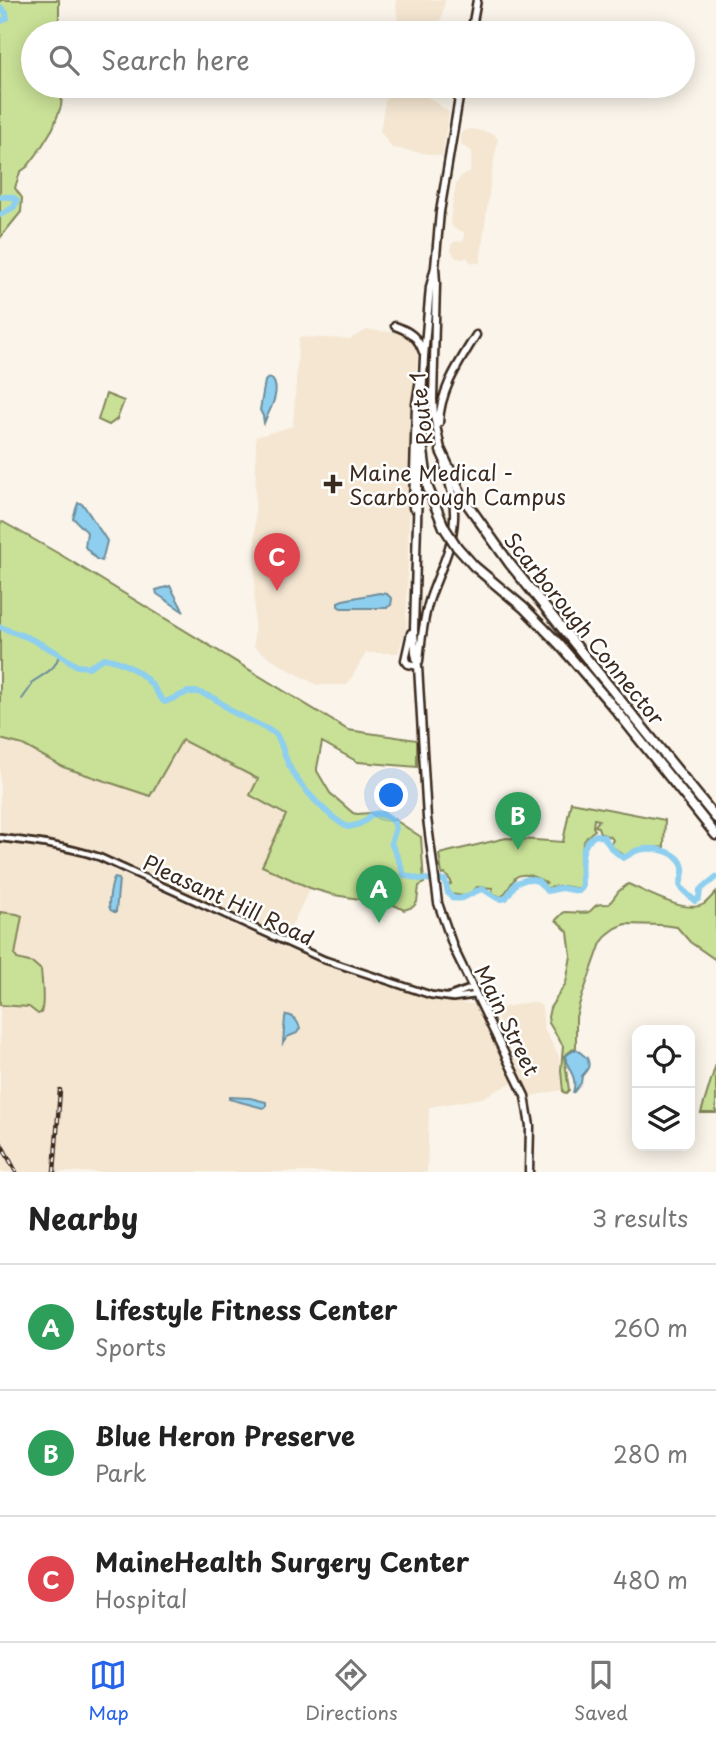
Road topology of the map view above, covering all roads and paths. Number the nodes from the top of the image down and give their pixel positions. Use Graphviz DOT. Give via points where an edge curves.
graph roads {
  1 [pos="477,0"];
  2 [pos="473,21"];
  3 [pos="459,98"];
  4 [pos="435,267"];
  5 [pos="395,326"];
  6 [pos="476,335"];
  7 [pos="424,357"];
  8 [pos="424,368"];
  9 [pos="421,436"];
  10 [pos="438,439"];
  11 [pos="441,451"];
  12 [pos="416,547"];
  13 [pos="414,613"];
  14 [pos="418,666"];
  15 [pos="716,818"];
  16 [pos="716,835"];
  17 [pos="0,838"];
  18 [pos="435,886"];
  19 [pos="472,988"];
  20 [pos="476,995"];
  21 [pos="443,997"];
  22 [pos="529,1172"];
  1 -- 2 [label="main road"];
  3 -- 4 [label="main road, Route 1"];
  4 -- 7 [label="main road, Route 1"];
  4 -- 10 [label="main road, Route 1" via="432,383"];
  5 -- 7 [label="main road" via="415,337"];
  6 -- 10 [label="main road" via="443,396"];
  7 -- 8 [label="main road, Route 1"];
  8 -- 9 [label="main road, Route 1"];
  8 -- 12 [label="main road" via="416,404"];
  9 -- 12 [label="main road, Route 1"];
  9 -- 16 [label="highway, Scarborough Connector, bridge" via="428,488 457,547 551,635"];
  10 -- 11 [label="main road, Route 1"];
  11 -- 14 [label="main road, Route 1" via="452,492 454,523 448,554 426,610"];
  11 -- 15 [label="highway, Scarborough Connector" via="466,504 510,564"];
  12 -- 13 [label="main road, Route 1"];
  13 -- 14 [label="main road, Route 1"];
  13 -- 14 [label="main road" via="405,660"];
  14 -- 18 [label="main road, Route 1"];
  17 -- 21 [label="street, Pleasant Hill Road" via="52,844 99,857 312,955"];
  18 -- 19 [label="main road, Main Street" via="440,911"];
  19 -- 20 [label="main road, Main Street"];
  19 -- 21 [label="street"];
  20 -- 21 [label="street, Pleasant Hill Road"];
  20 -- 22 [label="main road, Main Street" via="525,1096"];
}
